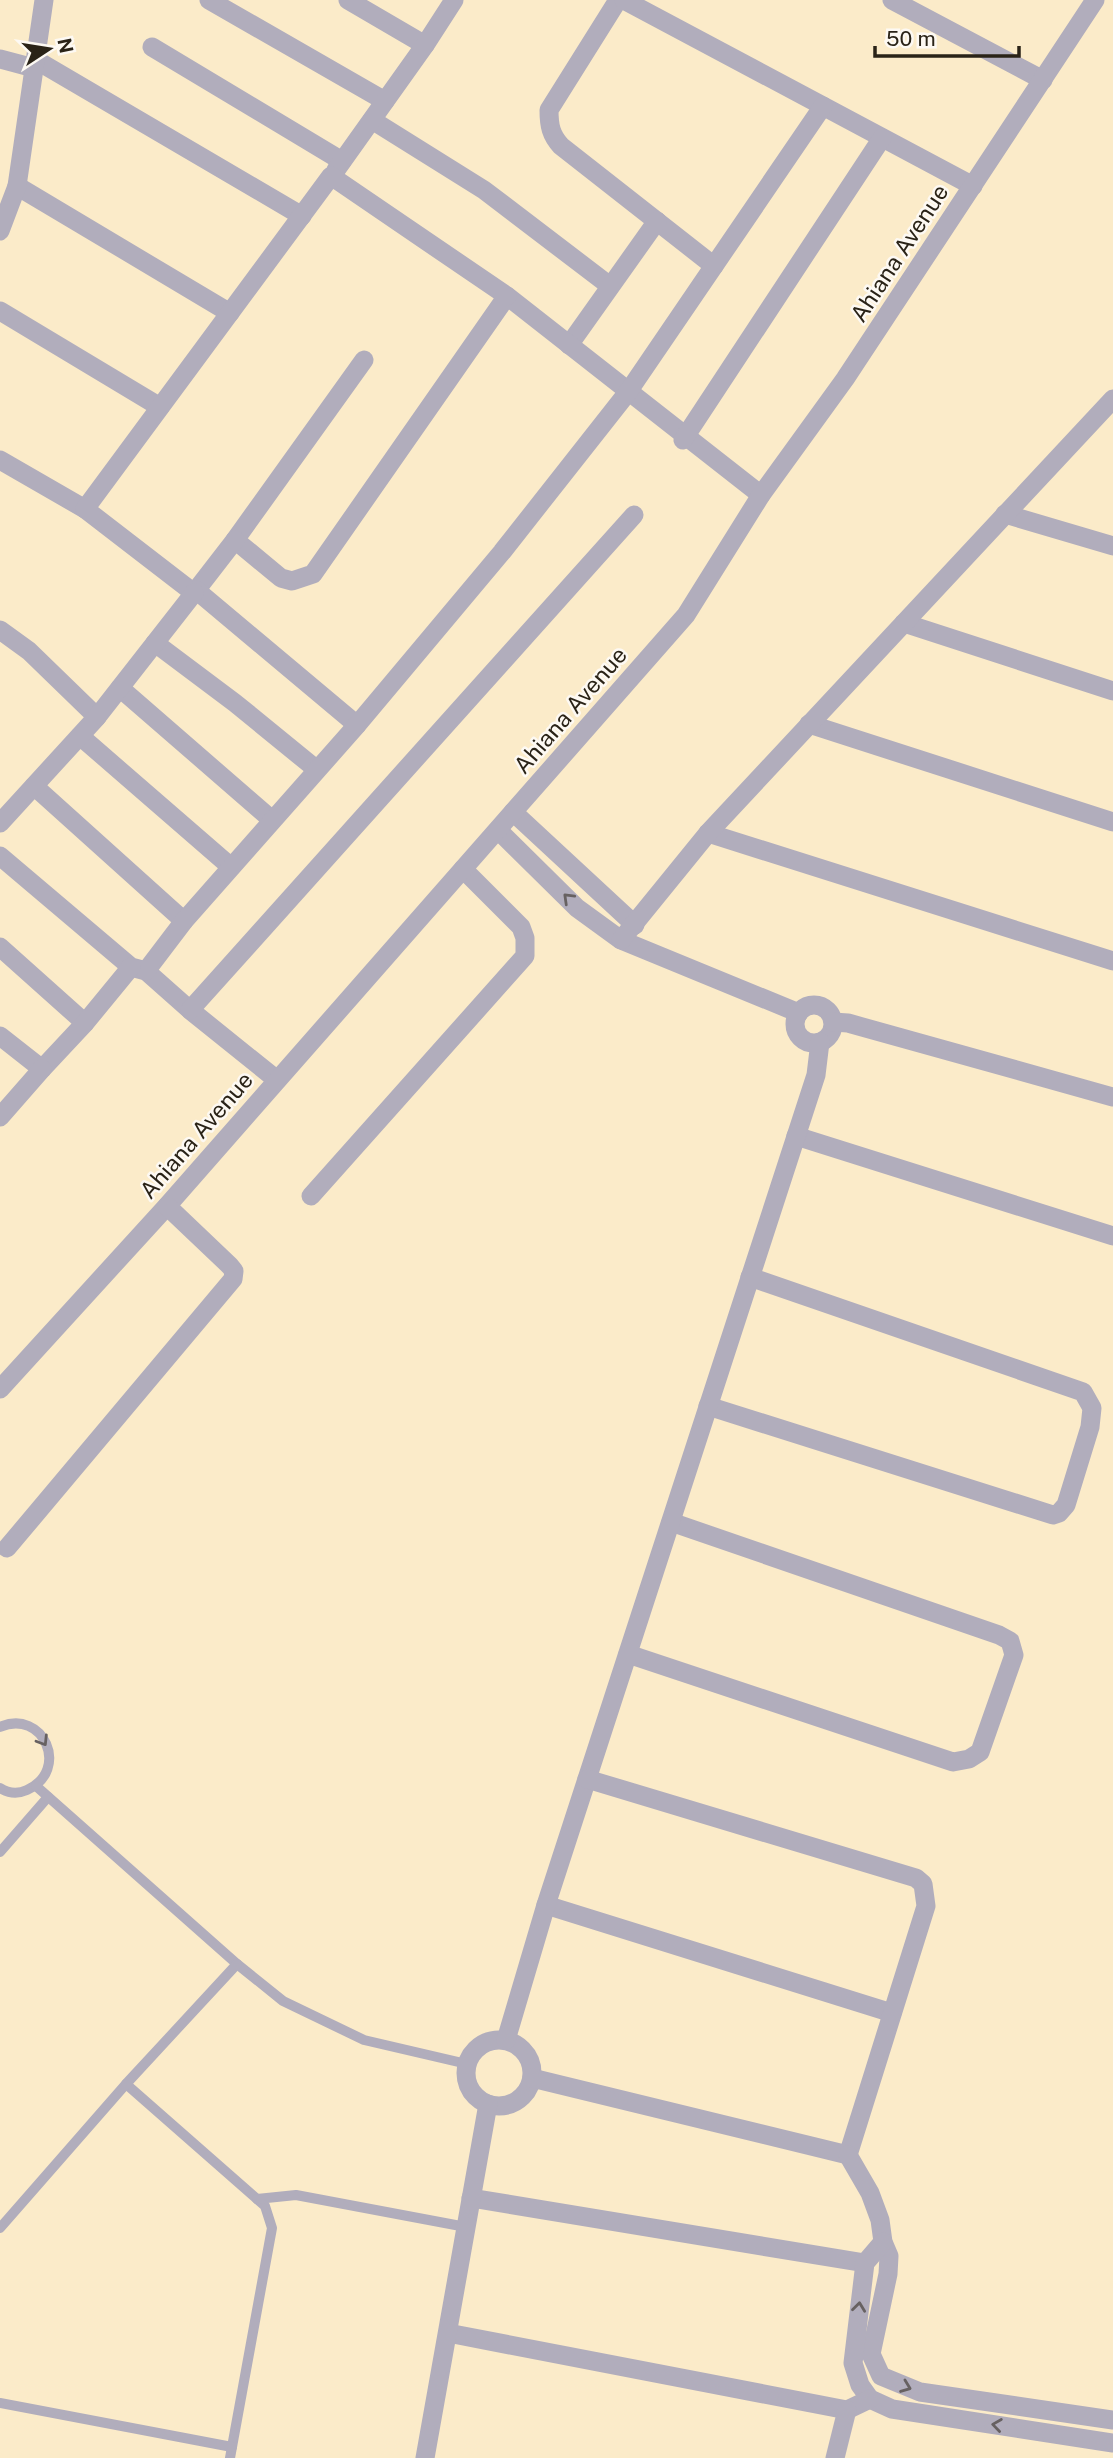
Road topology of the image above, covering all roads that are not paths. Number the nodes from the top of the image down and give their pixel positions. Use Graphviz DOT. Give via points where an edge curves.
graph roads {
  1 [pos="44,0"];
  2 [pos="209,0"];
  3 [pos="348,0"];
  4 [pos="454,0"];
  5 [pos="618,0"];
  6 [pos="624,0"];
  7 [pos="892,0"];
  8 [pos="1096,0"];
  9 [pos="425,45"];
  10 [pos="152,47"];
  11 [pos="0,59"];
  12 [pos="35,64"];
  13 [pos="1043,80"];
  14 [pos="385,101"];
  15 [pos="823,106"];
  16 [pos="372,120"];
  17 [pos="882,138"];
  18 [pos="337,169"];
  19 [pos="17,186"];
  20 [pos="973,186"];
  21 [pos="302,216"];
  22 [pos="657,221"];
  23 [pos="0,231"];
  24 [pos="714,266"];
  25 [pos="610,286"];
  26 [pos="507,296"];
  27 [pos="0,311"];
  28 [pos="229,313"];
  29 [pos="569,345"];
  30 [pos="364,360"];
  31 [pos="628,392"];
  32 [pos="1112,403"];
  33 [pos="160,407"];
  34 [pos="684,438"];
  35 [pos="0,460"];
  36 [pos="761,495"];
  37 [pos="85,509"];
  38 [pos="1006,514"];
  39 [pos="634,515"];
  40 [pos="235,540"];
  41 [pos="1113,546"];
  42 [pos="195,592"];
  43 [pos="904,623"];
  44 [pos="0,631"];
  45 [pos="155,643"];
  46 [pos="120,688"];
  47 [pos="1113,691"];
  48 [pos="97,717"];
  49 [pos="809,724"];
  50 [pos="357,725"];
  51 [pos="80,736"];
  52 [pos="316,769"];
  53 [pos="34,786"];
  54 [pos="513,812"];
  55 [pos="272,820"];
  56 [pos="1113,822"];
  57 [pos="0,823"];
  58 [pos="498,830"];
  59 [pos="708,833"];
  60 [pos="0,856"];
  61 [pos="231,867"];
  62 [pos="463,869"];
  63 [pos="184,921"];
  64 [pos="635,925"];
  65 [pos="621,940"];
  66 [pos="0,947"];
  67 [pos="1113,961"];
  68 [pos="138,969"];
  69 [pos="190,1010"];
  70 [pos="799,1013"];
  71 [pos="833,1022"];
  72 [pos="85,1023"];
  73 [pos="0,1036"];
  74 [pos="820,1042"];
  75 [pos="42,1069"];
  76 [pos="277,1080"];
  77 [pos="1113,1097"];
  78 [pos="1,1113"];
  79 [pos="796,1136"];
  80 [pos="311,1196"];
  81 [pos="167,1206"];
  82 [pos="1113,1236"];
  83 [pos="750,1277"];
  84 [pos="0,1388"];
  85 [pos="708,1406"];
  86 [pos="671,1522"];
  87 [pos="8,1548"];
  88 [pos="628,1654"];
  89 [pos="1,1724"];
  90 [pos="587,1779"];
  91 [pos="36,1786"];
  92 [pos="0,1788"];
  93 [pos="48,1797"];
  94 [pos="0,1852"];
  95 [pos="547,1905"];
  96 [pos="237,1964"];
  97 [pos="892,2013"];
  98 [pos="506,2040"];
  99 [pos="467,2064"];
  100 [pos="532,2078"];
  101 [pos="126,2084"];
  102 [pos="488,2104"];
  103 [pos="848,2155"];
  104 [pos="471,2198"];
  105 [pos="257,2199"];
  106 [pos="466,2227"];
  107 [pos="0,2228"];
  108 [pos="883,2242"];
  109 [pos="865,2263"];
  110 [pos="448,2333"];
  111 [pos="870,2399"];
  112 [pos="0,2403"];
  113 [pos="847,2410"];
  114 [pos="1048,2410"];
  115 [pos="1113,2420"];
  116 [pos="1045,2432"];
  117 [pos="1113,2442"];
  118 [pos="232,2447"];
  119 [pos="230,2458"];
  120 [pos="425,2458"];
  121 [pos="835,2458"];
  1 -- 12 [label="street"];
  2 -- 14 [label="street"];
  3 -- 9 [label="street"];
  4 -- 9 [label="street"];
  5 -- 22 [label="street" via="549,110 549,125 561,146"];
  6 -- 15 [label="street"];
  7 -- 13 [label="street"];
  8 -- 13 [label="street, Ahiana Avenue"];
  9 -- 14 [label="street"];
  10 -- 18 [label="street"];
  11 -- 12 [label="street"];
  12 -- 19 [label="street"];
  12 -- 21 [label="street"];
  13 -- 20 [label="street, Ahiana Avenue"];
  14 -- 16 [label="street"];
  15 -- 17 [label="street"];
  15 -- 24 [label="street"];
  16 -- 18 [label="street"];
  16 -- 25 [label="street" via="484,190"];
  17 -- 20 [label="street"];
  17 -- 34 [label="street"];
  18 -- 21 [label="street"];
  18 -- 26 [label="street"];
  19 -- 23 [label="street"];
  19 -- 28 [label="street"];
  20 -- 36 [label="street, Ahiana Avenue" via="845,379"];
  21 -- 28 [label="street"];
  22 -- 24 [label="street"];
  22 -- 25 [label="street"];
  24 -- 31 [label="street"];
  25 -- 29 [label="street"];
  26 -- 29 [label="street"];
  26 -- 40 [label="street" via="313,575 292,581 281,578"];
  27 -- 33 [label="street"];
  28 -- 33 [label="street"];
  29 -- 31 [label="street"];
  30 -- 40 [label="street"];
  31 -- 34 [label="street"];
  31 -- 50 [label="street"];
  32 -- 38 [label="street"];
  33 -- 37 [label="street"];
  34 -- 36 [label="street"];
  35 -- 37 [label="street"];
  36 -- 54 [label="street, Ahiana Avenue" via="686,615"];
  37 -- 42 [label="street"];
  38 -- 41 [label="street"];
  38 -- 43 [label="street"];
  39 -- 69 [label="street"];
  40 -- 42 [label="street"];
  42 -- 45 [label="street"];
  42 -- 50 [label="street"];
  43 -- 47 [label="street"];
  43 -- 49 [label="street"];
  44 -- 48 [label="street" via="29,651"];
  45 -- 46 [label="street"];
  45 -- 52 [label="street"];
  46 -- 48 [label="street"];
  46 -- 55 [label="street"];
  48 -- 51 [label="street"];
  49 -- 56 [label="street"];
  49 -- 59 [label="street"];
  50 -- 52 [label="street"];
  51 -- 53 [label="street"];
  51 -- 61 [label="street"];
  52 -- 55 [label="street"];
  53 -- 57 [label="street"];
  53 -- 63 [label="street"];
  54 -- 58 [label="street, Ahiana Avenue"];
  54 -- 64 [label="street"];
  55 -- 61 [label="street"];
  58 -- 62 [label="street, Ahiana Avenue"];
  65 -- 58 [label="street, one-way" via="577,908"];
  59 -- 64 [label="street"];
  59 -- 67 [label="street"];
  60 -- 68 [label="street"];
  61 -- 63 [label="street"];
  62 -- 76 [label="street, Ahiana Avenue"];
  62 -- 80 [label="street" via="522,927 525,956"];
  63 -- 68 [label="street"];
  64 -- 65 [label="street"];
  65 -- 70 [label="street"];
  66 -- 72 [label="street"];
  68 -- 69 [label="street"];
  68 -- 72 [label="street"];
  69 -- 76 [label="street"];
  70 -- 71 [label="street" via="819,1006"];
  70 -- 74 [label="street" via="796,1026 801,1038"];
  71 -- 74 [label="street" via="830,1035"];
  71 -- 77 [label="street"];
  72 -- 75 [label="street"];
  73 -- 75 [label="street"];
  74 -- 79 [label="street" via="816,1075"];
  75 -- 78 [label="street"];
  76 -- 81 [label="street, Ahiana Avenue"];
  79 -- 82 [label="street"];
  79 -- 83 [label="street"];
  81 -- 84 [label="street, Ahiana Avenue"];
  81 -- 87 [label="street" via="230,1266 233,1279"];
  83 -- 85 [label="street"];
  83 -- 85 [label="street" via="1083,1392 1092,1408 1090,1427 1066,1505 1053,1515"];
  85 -- 86 [label="street"];
  86 -- 88 [label="street"];
  86 -- 88 [label="street" via="999,1635 1010,1641 1014,1656 980,1752 953,1762"];
  88 -- 90 [label="street"];
  89 -- 91 [label="lane, one-way" via="17,1723 42,1735 50,1762"];
  90 -- 95 [label="street"];
  90 -- 97 [label="street" via="916,1878 923,1884 926,1906"];
  91 -- 92 [label="lane" via="22,1793"];
  91 -- 93 [label="lane"];
  93 -- 94 [label="lane"];
  93 -- 96 [label="lane"];
  95 -- 97 [label="street"];
  95 -- 98 [label="street"];
  96 -- 99 [label="lane" via="283,2001 364,2040"];
  96 -- 101 [label="lane"];
  97 -- 103 [label="street"];
  98 -- 99 [label="street" via="482,2044"];
  98 -- 100 [label="street" via="527,2054"];
  99 -- 102 [label="street" via="470,2088"];
  100 -- 102 [label="street" via="529,2089 511,2104"];
  100 -- 103 [label="street"];
  101 -- 105 [label="lane"];
  101 -- 107 [label="lane"];
  102 -- 104 [label="street"];
  103 -- 108 [label="street" via="872,2199"];
  104 -- 106 [label="street"];
  104 -- 109 [label="street"];
  105 -- 106 [label="lane" via="303,2196"];
  105 -- 118 [label="lane" via="265,2206 272,2228"];
  106 -- 110 [label="street"];
  108 -- 109 [label="street"];
  108 -- 114 [label="street, one-way" via="889,2256 888,2274 871,2354 881,2376 920,2392"];
  111 -- 109 [label="street, one-way" via="853,2362"];
  110 -- 113 [label="street"];
  110 -- 120 [label="street"];
  111 -- 113 [label="street"];
  116 -- 111 [label="street, one-way" via="892,2409"];
  112 -- 118 [label="lane"];
  113 -- 121 [label="street"];
  114 -- 115 [label="street"];
  114 -- 116 [label="street"];
  116 -- 117 [label="street"];
  118 -- 119 [label="lane"];
}
